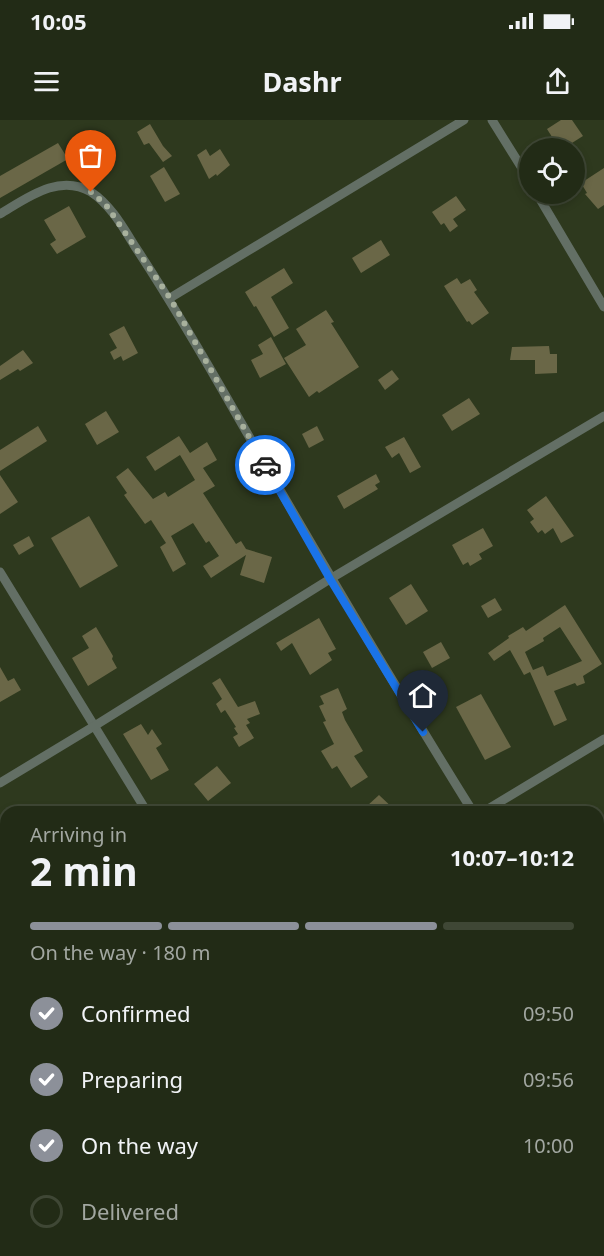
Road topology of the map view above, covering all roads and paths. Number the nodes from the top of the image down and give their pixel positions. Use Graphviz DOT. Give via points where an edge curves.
graph roads {
  1 [pos="465,120"];
  2 [pos="492,120"];
  3 [pos="519,163"];
  4 [pos="543,204"];
  5 [pos="0,214"];
  6 [pos="170,298"];
  7 [pos="604,308"];
  8 [pos="604,416"];
  9 [pos="0,572"];
  10 [pos="330,579"];
  11 [pos="96,725"];
  12 [pos="604,739"];
  13 [pos="0,783"];
  14 [pos="143,806"];
  15 [pos="469,806"];
  16 [pos="493,806"];
  1 -- 6 [label="street"];
  2 -- 3 [label="street"];
  4 -- 7 [label="street"];
  5 -- 6 [label="street" via="48,187 63,185 91,192 106,205"];
  6 -- 10 [label="street"];
  8 -- 10 [label="street"];
  9 -- 11 [label="street"];
  10 -- 11 [label="street"];
  10 -- 15 [label="street"];
  11 -- 13 [label="street"];
  11 -- 14 [label="street"];
  12 -- 16 [label="street"];
}
